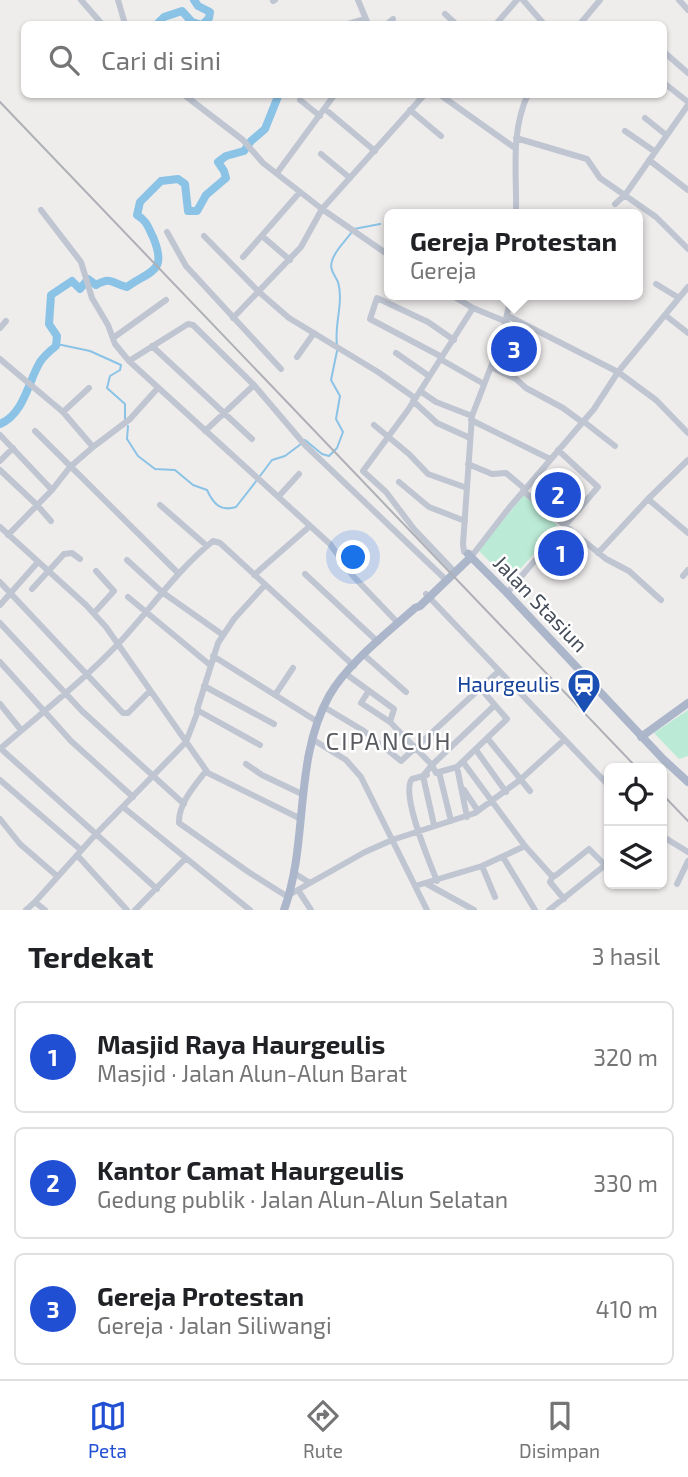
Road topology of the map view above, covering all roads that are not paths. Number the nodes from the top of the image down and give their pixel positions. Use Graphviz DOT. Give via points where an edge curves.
graph roads {
  1 [pos="81,0"];
  2 [pos="118,0"];
  3 [pos="358,0"];
  4 [pos="517,0"];
  5 [pos="523,0"];
  6 [pos="600,0"];
  7 [pos="680,0"];
  8 [pos="688,10"];
  9 [pos="445,14"];
  10 [pos="99,21"];
  11 [pos="124,21"];
  12 [pos="367,21"];
  13 [pos="453,21"];
  14 [pos="499,21"];
  15 [pos="541,21"];
  16 [pos="582,21"];
  17 [pos="667,55"];
  18 [pos="688,73"];
  19 [pos="667,86"];
  20 [pos="188,98"];
  21 [pos="332,98"];
  22 [pos="421,98"];
  23 [pos="445,98"];
  24 [pos="527,98"];
  25 [pos="300,100"];
  26 [pos="688,104"];
  27 [pos="410,110"];
  28 [pos="323,113"];
  29 [pos="645,118"];
  30 [pos="625,131"];
  31 [pos="665,134"];
  32 [pos="441,136"];
  33 [pos="516,138"];
  34 [pos="515,148"];
  35 [pos="375,151"];
  36 [pos="654,151"];
  37 [pos="321,154"];
  38 [pos="649,160"];
  39 [pos="277,173"];
  40 [pos="350,178"];
  41 [pos="688,190"];
  42 [pos="300,192"];
  43 [pos="625,195"];
  44 [pos="615,204"];
  45 [pos="322,209"];
  46 [pos="516,209"];
  47 [pos="41,210"];
  48 [pos="167,232"];
  49 [pos="204,236"];
  50 [pos="262,236"];
  51 [pos="688,249"];
  52 [pos="384,252"];
  53 [pos="243,257"];
  54 [pos="290,260"];
  55 [pos="656,284"];
  56 [pos="688,287"];
  57 [pos="259,292"];
  58 [pos="679,298"];
  59 [pos="166,300"];
  60 [pos="460,300"];
  61 [pos="510,300"];
  62 [pos="474,308"];
  63 [pos="665,315"];
  64 [pos="233,318"];
  65 [pos="508,319"];
  66 [pos="6,321"];
  67 [pos="0,328"];
  68 [pos="314,333"];
  69 [pos="688,333"];
  70 [pos="113,338"];
  71 [pos="454,340"];
  72 [pos="152,346"];
  73 [pos="396,354"];
  74 [pos="296,357"];
  75 [pos="441,358"];
  76 [pos="0,359"];
  77 [pos="129,361"];
  78 [pos="491,367"];
  79 [pos="281,369"];
  80 [pos="618,372"];
  81 [pos="429,376"];
  82 [pos="484,384"];
  83 [pos="254,386"];
  84 [pos="89,388"];
  85 [pos="157,388"];
  86 [pos="420,391"];
  87 [pos="414,400"];
  88 [pos="63,412"];
  89 [pos="223,412"];
  90 [pos="472,418"];
  91 [pos="582,422"];
  92 [pos="374,425"];
  93 [pos="35,430"];
  94 [pos="205,431"];
  95 [pos="688,433"];
  96 [pos="0,435"];
  97 [pos="389,436"];
  98 [pos="470,438"];
  99 [pos="252,439"];
  100 [pos="615,446"];
  101 [pos="93,447"];
  102 [pos="13,448"];
  103 [pos="558,450"];
  104 [pos="550,459"];
  105 [pos="688,460"];
  106 [pos="0,461"];
  107 [pos="468,464"];
  108 [pos="70,467"];
  109 [pos="0,470"];
  110 [pos="299,474"];
  111 [pos="399,482"];
  112 [pos="467,488"];
  113 [pos="52,490"];
  114 [pos="524,490"];
  115 [pos="279,496"];
  116 [pos="648,499"];
  117 [pos="37,505"];
  118 [pos="160,505"];
  119 [pos="51,521"];
  120 [pos="465,521"];
  121 [pos="310,526"];
  122 [pos="564,526"];
  123 [pos="0,527"];
  124 [pos="688,533"];
  125 [pos="8,535"];
  126 [pos="1,541"];
  127 [pos="207,546"];
  128 [pos="598,553"];
  129 [pos="471,554"];
  130 [pos="80,559"];
  131 [pos="127,560"];
  132 [pos="38,562"];
  133 [pos="452,569"];
  134 [pos="48,571"];
  135 [pos="96,571"];
  136 [pos="178,573"];
  137 [pos="305,574"];
  138 [pos="254,575"];
  139 [pos="443,577"];
  140 [pos="0,582"];
  141 [pos="265,586"];
  142 [pos="32,589"];
  143 [pos="10,592"];
  144 [pos="162,592"];
  145 [pos="507,593"];
  146 [pos="427,596"];
  147 [pos="128,597"];
  148 [pos="661,600"];
  149 [pos="0,605"];
  150 [pos="144,612"];
  151 [pos="94,613"];
  152 [pos="0,623"];
  153 [pos="398,624"];
  154 [pos="223,635"];
  155 [pos="378,642"];
  156 [pos="118,644"];
  157 [pos="364,655"];
  158 [pos="213,656"];
  159 [pos="0,662"];
  160 [pos="210,665"];
  161 [pos="354,666"];
  162 [pos="293,668"];
  163 [pos="499,671"];
  164 [pos="87,674"];
  165 [pos="346,674"];
  166 [pos="204,686"];
  167 [pos="481,689"];
  168 [pos="150,691"];
  169 [pos="65,692"];
  170 [pos="368,692"];
  171 [pos="406,692"];
  172 [pos="275,695"];
  173 [pos="361,703"];
  174 [pos="688,703"];
  175 [pos="0,704"];
  176 [pos="495,705"];
  177 [pos="324,707"];
  178 [pos="198,711"];
  179 [pos="356,711"];
  180 [pos="43,712"];
  181 [pos="318,722"];
  182 [pos="390,722"];
  183 [pos="274,724"];
  184 [pos="21,730"];
  185 [pos="641,737"];
  186 [pos="312,739"];
  187 [pos="488,739"];
  188 [pos="564,740"];
  189 [pos="186,742"];
  190 [pos="260,745"];
  191 [pos="0,748"];
  192 [pos="416,748"];
  193 [pos="476,750"];
  194 [pos="463,762"];
  195 [pos="246,764"];
  196 [pos="432,765"];
  197 [pos="457,767"];
  198 [pos="206,771"];
  199 [pos="438,773"];
  200 [pos="423,776"];
  201 [pos="153,777"];
  202 [pos="0,780"];
  203 [pos="520,780"];
  204 [pos="604,781"];
  205 [pos="688,782"];
  206 [pos="461,786"];
  207 [pos="530,791"];
  208 [pos="506,792"];
  209 [pos="304,795"];
  210 [pos="133,797"];
  211 [pos="492,802"];
  212 [pos="184,804"];
  213 [pos="123,807"];
  214 [pos="478,811"];
  215 [pos="467,817"];
  216 [pos="0,819"];
  217 [pos="302,819"];
  218 [pos="452,821"];
  219 [pos="434,825"];
  220 [pos="418,830"];
  221 [pos="96,834"];
  222 [pos="667,839"];
  223 [pos="392,840"];
  224 [pos="525,846"];
  225 [pos="688,852"];
  226 [pos="79,853"];
  227 [pos="503,857"];
  228 [pos="185,859"];
  229 [pos="688,861"];
  230 [pos="604,862"];
  231 [pos="482,866"];
  232 [pos="604,867"];
  233 [pos="294,873"];
  234 [pos="57,876"];
  235 [pos="553,876"];
  236 [pos="437,881"];
  237 [pos="310,883"];
  238 [pos="428,884"];
  239 [pos="677,884"];
  240 [pos="415,886"];
  241 [pos="157,889"];
  242 [pos="298,890"];
  243 [pos="289,896"];
  244 [pos="495,897"];
  245 [pos="565,900"];
  246 [pos="35,902"];
  247 [pos="26,910"];
  248 [pos="45,910"];
  249 [pos="127,910"];
  250 [pos="135,910"];
  251 [pos="250,910"];
  252 [pos="284,910"];
  253 [pos="311,910"];
  254 [pos="427,910"];
  255 [pos="474,910"];
  256 [pos="535,910"];
  257 [pos="550,910"];
  1 -- 10 [label="street"];
  2 -- 11 [label="street"];
  3 -- 12 [label="street"];
  4 -- 14 [label="street"];
  5 -- 15 [label="street"];
  6 -- 16 [label="street"];
  7 -- 8 [label="street"];
  9 -- 13 [label="street"];
  17 -- 18 [label="street"];
  19 -- 26 [label="street"];
  20 -- 39 [label="street"];
  21 -- 28 [label="street"];
  22 -- 27 [label="street"];
  23 -- 34 [label="street"];
  24 -- 33 [label="street"];
  25 -- 28 [label="street"];
  26 -- 31 [label="street"];
  27 -- 32 [label="street"];
  27 -- 35 [label="street"];
  28 -- 35 [label="street"];
  28 -- 39 [label="street"];
  29 -- 31 [label="street"];
  30 -- 36 [label="street"];
  31 -- 36 [label="street"];
  33 -- 34 [label="street"];
  33 -- 43 [label="street" via="587,159 600,178"];
  34 -- 46 [label="street"];
  35 -- 40 [label="street"];
  36 -- 38 [label="street"];
  37 -- 40 [label="street"];
  38 -- 41 [label="street"];
  38 -- 43 [label="street"];
  39 -- 42 [label="street"];
  40 -- 45 [label="street"];
  42 -- 45 [label="street"];
  42 -- 50 [label="street"];
  43 -- 44 [label="street"];
  43 -- 51 [label="street"];
  45 -- 52 [label="street"];
  45 -- 54 [label="street"];
  47 -- 70 [label="street" via="81,262"];
  48 -- 64 [label="street" via="184,264"];
  49 -- 57 [label="street"];
  50 -- 53 [label="street"];
  50 -- 54 [label="street"];
  54 -- 57 [label="street"];
  55 -- 58 [label="street"];
  56 -- 58 [label="street"];
  57 -- 64 [label="street"];
  57 -- 68 [label="street"];
  58 -- 63 [label="street"];
  59 -- 70 [label="street"];
  60 -- 62 [label="street"];
  61 -- 65 [label="street"];
  62 -- 65 [label="street"];
  62 -- 71 [label="street"];
  63 -- 69 [label="street"];
  63 -- 80 [label="street"];
  64 -- 79 [label="street"];
  65 -- 78 [label="street"];
  65 -- 80 [label="street"];
  66 -- 67 [label="street"];
  68 -- 74 [label="street"];
  68 -- 87 [label="street"];
  70 -- 77 [label="street"];
  71 -- 75 [label="street"];
  71 -- 75 [label="street" via="424,320 376,299 370,319"];
  72 -- 77 [label="street"];
  72 -- 83 [label="street" via="193,325"];
  72 -- 89 [label="street"];
  73 -- 81 [label="street"];
  75 -- 81 [label="street"];
  75 -- 82 [label="street"];
  76 -- 88 [label="street"];
  77 -- 85 [label="street"];
  78 -- 82 [label="street"];
  78 -- 91 [label="street"];
  80 -- 91 [label="street"];
  80 -- 95 [label="street" via="656,400"];
  81 -- 86 [label="street"];
  82 -- 90 [label="street"];
  83 -- 89 [label="street"];
  83 -- 139 [label="street" via="303,443"];
  84 -- 88 [label="street"];
  85 -- 94 [label="street"];
  85 -- 101 [label="street" via="130,419"];
  86 -- 87 [label="street"];
  86 -- 90 [label="street"];
  87 -- 97 [label="street"];
  87 -- 98 [label="street" via="437,423"];
  88 -- 101 [label="street"];
  89 -- 94 [label="street"];
  89 -- 99 [label="street"];
  90 -- 98 [label="street"];
  90 -- 104 [label="street"];
  91 -- 100 [label="street"];
  91 -- 103 [label="street"];
  92 -- 97 [label="street"];
  93 -- 108 [label="street"];
  94 -- 115 [label="street"];
  96 -- 102 [label="street"];
  97 -- 112 [label="street" via="428,474"];
  97 -- 133 [label="street" via="363,471"];
  98 -- 107 [label="street"];
  101 -- 108 [label="street"];
  102 -- 106 [label="street"];
  102 -- 113 [label="street"];
  103 -- 104 [label="street"];
  103 -- 122 [label="street" via="598,487"];
  104 -- 114 [label="street"];
  105 -- 116 [label="street"];
  107 -- 112 [label="street"];
  107 -- 114 [label="street" via="492,474 506,472"];
  108 -- 113 [label="street"];
  108 -- 136 [label="street"];
  109 -- 117 [label="street"];
  110 -- 115 [label="street"];
  111 -- 120 [label="street" via="429,507"];
  112 -- 120 [label="street"];
  113 -- 117 [label="street"];
  114 -- 122 [label="street"];
  114 -- 129 [label="street"];
  115 -- 121 [label="street"];
  116 -- 124 [label="street"];
  116 -- 128 [label="street"];
  117 -- 119 [label="street"];
  117 -- 125 [label="street"];
  118 -- 127 [label="street"];
  120 -- 129 [label="street" via="463,549"];
  121 -- 138 [label="street"];
  121 -- 153 [label="street"];
  122 -- 128 [label="street"];
  122 -- 145 [label="street"];
  123 -- 125 [label="street"];
  125 -- 126 [label="street"];
  125 -- 132 [label="street"];
  127 -- 136 [label="street"];
  127 -- 138 [label="street" via="219,543"];
  128 -- 148 [label="street" via="629,571"];
  129 -- 133 [label="main road"];
  129 -- 145 [label="main road, Jalan Stasiun"];
  129 -- 146 [label="main road, Jalan Stasiun"];
  130 -- 134 [label="street" via="66,553"];
  131 -- 144 [label="street"];
  132 -- 134 [label="street"];
  132 -- 143 [label="street"];
  133 -- 139 [label="main road"];
  134 -- 142 [label="street"];
  134 -- 151 [label="street"];
  135 -- 151 [label="street" via="114,591"];
  136 -- 144 [label="street"];
  137 -- 155 [label="street"];
  138 -- 141 [label="street"];
  139 -- 146 [label="main road"];
  140 -- 143 [label="street"];
  141 -- 154 [label="street"];
  141 -- 161 [label="street"];
  143 -- 149 [label="street"];
  143 -- 164 [label="street"];
  144 -- 150 [label="street"];
  144 -- 154 [label="street"];
  145 -- 185 [label="main road, Jalan Stasiun"];
  146 -- 153 [label="main road"];
  146 -- 163 [label="street"];
  147 -- 150 [label="street"];
  150 -- 156 [label="street"];
  150 -- 160 [label="street"];
  151 -- 156 [label="street"];
  152 -- 169 [label="street"];
  153 -- 155 [label="main road"];
  154 -- 158 [label="street"];
  155 -- 157 [label="main road"];
  156 -- 164 [label="street"];
  156 -- 168 [label="street"];
  157 -- 161 [label="main road"];
  157 -- 171 [label="street"];
  158 -- 160 [label="street"];
  158 -- 172 [label="street"];
  159 -- 180 [label="street"];
  160 -- 166 [label="street"];
  161 -- 165 [label="main road"];
  162 -- 172 [label="street"];
  163 -- 167 [label="street"];
  163 -- 188 [label="street"];
  164 -- 168 [label="street" via="125,714"];
  164 -- 169 [label="street"];
  165 -- 170 [label="street"];
  165 -- 177 [label="main road"];
  166 -- 178 [label="street"];
  166 -- 183 [label="street"];
  167 -- 176 [label="street"];
  167 -- 192 [label="street"];
  168 -- 189 [label="street"];
  169 -- 180 [label="street"];
  169 -- 201 [label="street"];
  170 -- 173 [label="street"];
  170 -- 182 [label="street" via="394,709"];
  172 -- 181 [label="street"];
  173 -- 179 [label="street"];
  173 -- 182 [label="street"];
  174 -- 185 [label="main road"];
  175 -- 184 [label="street"];
  176 -- 187 [label="street" via="508,719"];
  176 -- 196 [label="street"];
  177 -- 181 [label="main road"];
  177 -- 192 [label="street" via="399,760"];
  178 -- 189 [label="street"];
  178 -- 190 [label="street"];
  180 -- 184 [label="street"];
  180 -- 210 [label="street"];
  181 -- 186 [label="main road"];
  182 -- 192 [label="street"];
  184 -- 191 [label="street"];
  185 -- 205 [label="main road, Jalan Stasiun"];
  186 -- 209 [label="main road"];
  186 -- 223 [label="street" via="355,769"];
  187 -- 193 [label="street"];
  187 -- 203 [label="street"];
  188 -- 203 [label="street"];
  188 -- 204 [label="street"];
  189 -- 198 [label="street"];
  189 -- 201 [label="street"];
  191 -- 221 [label="street"];
  192 -- 196 [label="street"];
  193 -- 194 [label="street"];
  193 -- 208 [label="street"];
  194 -- 197 [label="street"];
  194 -- 211 [label="street"];
  195 -- 209 [label="street"];
  196 -- 199 [label="street"];
  196 -- 200 [label="street"];
  197 -- 199 [label="street"];
  197 -- 206 [label="street"];
  198 -- 212 [label="street"];
  198 -- 217 [label="street"];
  199 -- 200 [label="street"];
  199 -- 218 [label="street"];
  200 -- 219 [label="street"];
  200 -- 220 [label="street" via="408,784"];
  201 -- 210 [label="street"];
  201 -- 212 [label="street"];
  202 -- 226 [label="street"];
  203 -- 207 [label="street"];
  203 -- 208 [label="street"];
  206 -- 214 [label="street"];
  206 -- 215 [label="street"];
  208 -- 211 [label="street"];
  209 -- 217 [label="main road"];
  210 -- 213 [label="street"];
  211 -- 214 [label="street"];
  211 -- 224 [label="street"];
  212 -- 243 [label="street" via="178,818 182,826"];
  213 -- 221 [label="street"];
  213 -- 228 [label="street"];
  214 -- 215 [label="street"];
  215 -- 218 [label="street"];
  216 -- 234 [label="street" via="20,844"];
  217 -- 233 [label="main road"];
  218 -- 219 [label="street"];
  219 -- 220 [label="street"];
  220 -- 223 [label="street"];
  220 -- 236 [label="street"];
  221 -- 226 [label="street"];
  221 -- 241 [label="street"];
  222 -- 225 [label="street"];
  223 -- 237 [label="street"];
  223 -- 240 [label="street"];
  224 -- 227 [label="street"];
  224 -- 235 [label="street"];
  226 -- 234 [label="street"];
  226 -- 249 [label="street"];
  227 -- 231 [label="street"];
  227 -- 256 [label="street"];
  228 -- 241 [label="street"];
  228 -- 251 [label="street"];
  229 -- 239 [label="street"];
  230 -- 235 [label="street" via="589,849"];
  231 -- 236 [label="street"];
  231 -- 244 [label="street"];
  232 -- 245 [label="street"];
  233 -- 237 [label="street"];
  233 -- 243 [label="main road"];
  234 -- 246 [label="street"];
  235 -- 245 [label="street" via="550,882"];
  236 -- 238 [label="street"];
  237 -- 242 [label="street"];
  238 -- 240 [label="street"];
  238 -- 255 [label="street"];
  240 -- 254 [label="street"];
  241 -- 250 [label="street"];
  242 -- 243 [label="street"];
  242 -- 253 [label="street"];
  243 -- 252 [label="main road"];
  245 -- 257 [label="street"];
  246 -- 247 [label="street"];
  246 -- 248 [label="street"];
}
